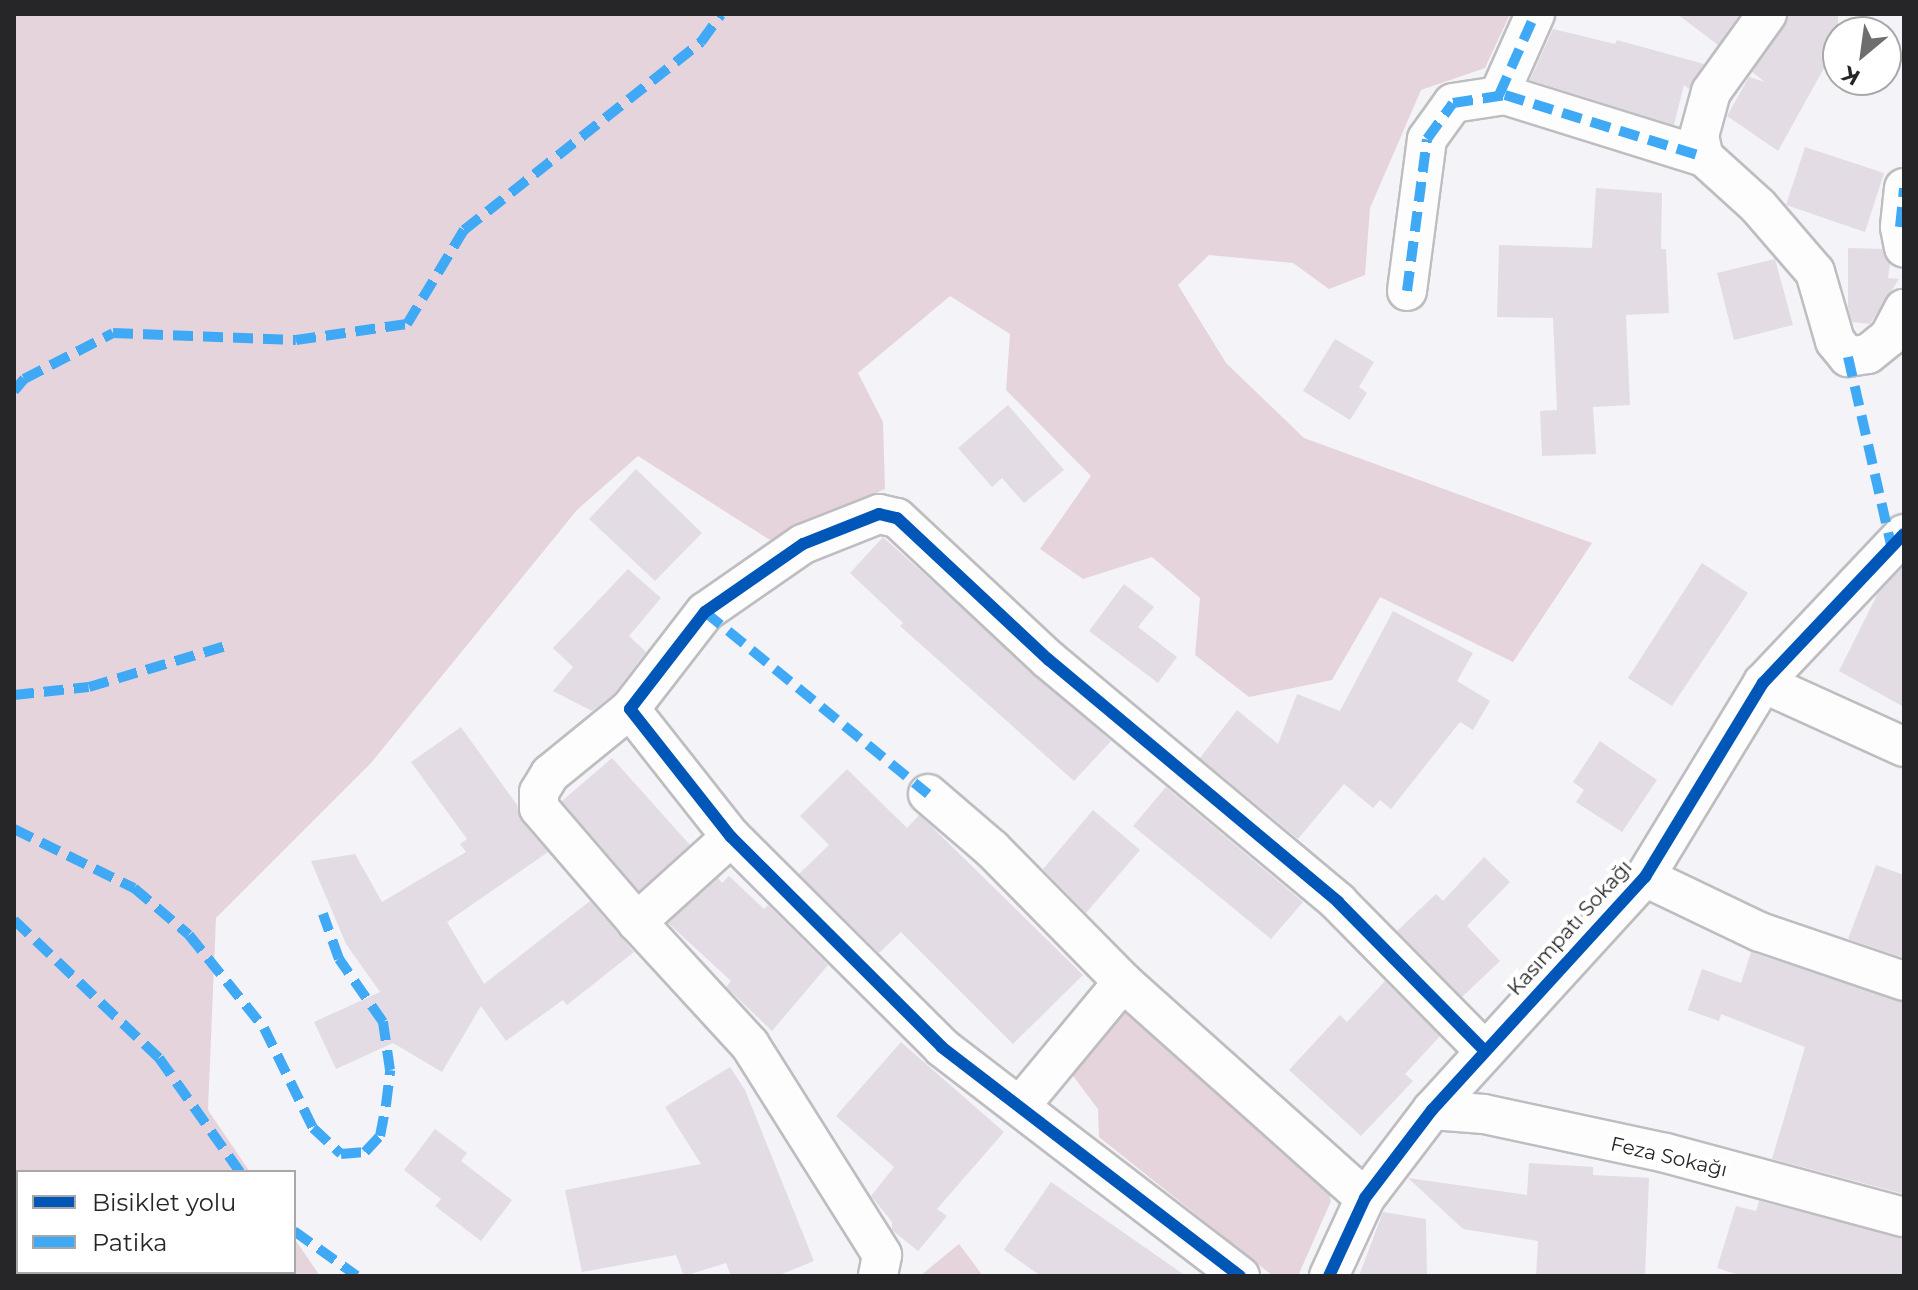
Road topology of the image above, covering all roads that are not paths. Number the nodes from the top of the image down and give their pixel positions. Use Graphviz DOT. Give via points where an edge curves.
graph roads {
  1 [pos="1535,14"];
  2 [pos="1767,14"];
  3 [pos="1499,95"];
  4 [pos="1704,157"];
  5 [pos="1904,188"];
  6 [pos="1904,248"];
  7 [pos="1407,291"];
  8 [pos="1904,309"];
  9 [pos="1904,534"];
  10 [pos="1763,683"];
  11 [pos="630,709"];
  12 [pos="1904,747"];
  13 [pos="928,794"];
  14 [pos="731,837"];
  15 [pos="1645,877"];
  16 [pos="637,922"];
  17 [pos="1904,981"];
  18 [pos="1123,982"];
  19 [pos="1484,1050"];
  20 [pos="1020,1106"];
  21 [pos="1432,1110"];
  22 [pos="1365,1198"];
  23 [pos="1904,1217"];
  24 [pos="878,1276"];
  25 [pos="1240,1276"];
  26 [pos="1329,1276"];
  1 -- 3 [label="street"];
  2 -- 4 [label="street" via="1711,92 1699,136"];
  3 -- 4 [label="street"];
  3 -- 7 [label="street" via="1453,103 1427,139"];
  4 -- 8 [label="street" via="1758,206 1815,272 1835,341 1848,357 1868,354 1889,337"];
  5 -- 6 [label="street"];
  9 -- 10 [label="street, Kasımpatı Sokağı"];
  10 -- 12 [label="street"];
  10 -- 15 [label="street, Kasımpatı Sokağı"];
  11 -- 14 [label="street"];
  11 -- 16 [label="street" via="550,774 539,792 539,808"];
  11 -- 19 [label="street" via="705,612 803,544 879,514 897,518 1049,660 1338,902"];
  13 -- 18 [label="street" via="992,849"];
  14 -- 16 [label="street"];
  14 -- 20 [label="street" via="942,1047"];
  15 -- 17 [label="street" via="1760,932"];
  15 -- 19 [label="street, Kasımpatı Sokağı"];
  16 -- 24 [label="street" via="750,1045 882,1255"];
  18 -- 20 [label="street"];
  18 -- 22 [label="street"];
  19 -- 21 [label="street, Kasımpatı Sokağı"];
  20 -- 25 [label="street"];
  21 -- 22 [label="street, Kasımpatı Sokağı"];
  21 -- 23 [label="street, Feza Sokağı" via="1484,1114 1666,1153"];
  22 -- 26 [label="street, Kasımpatı Sokağı"];
}
